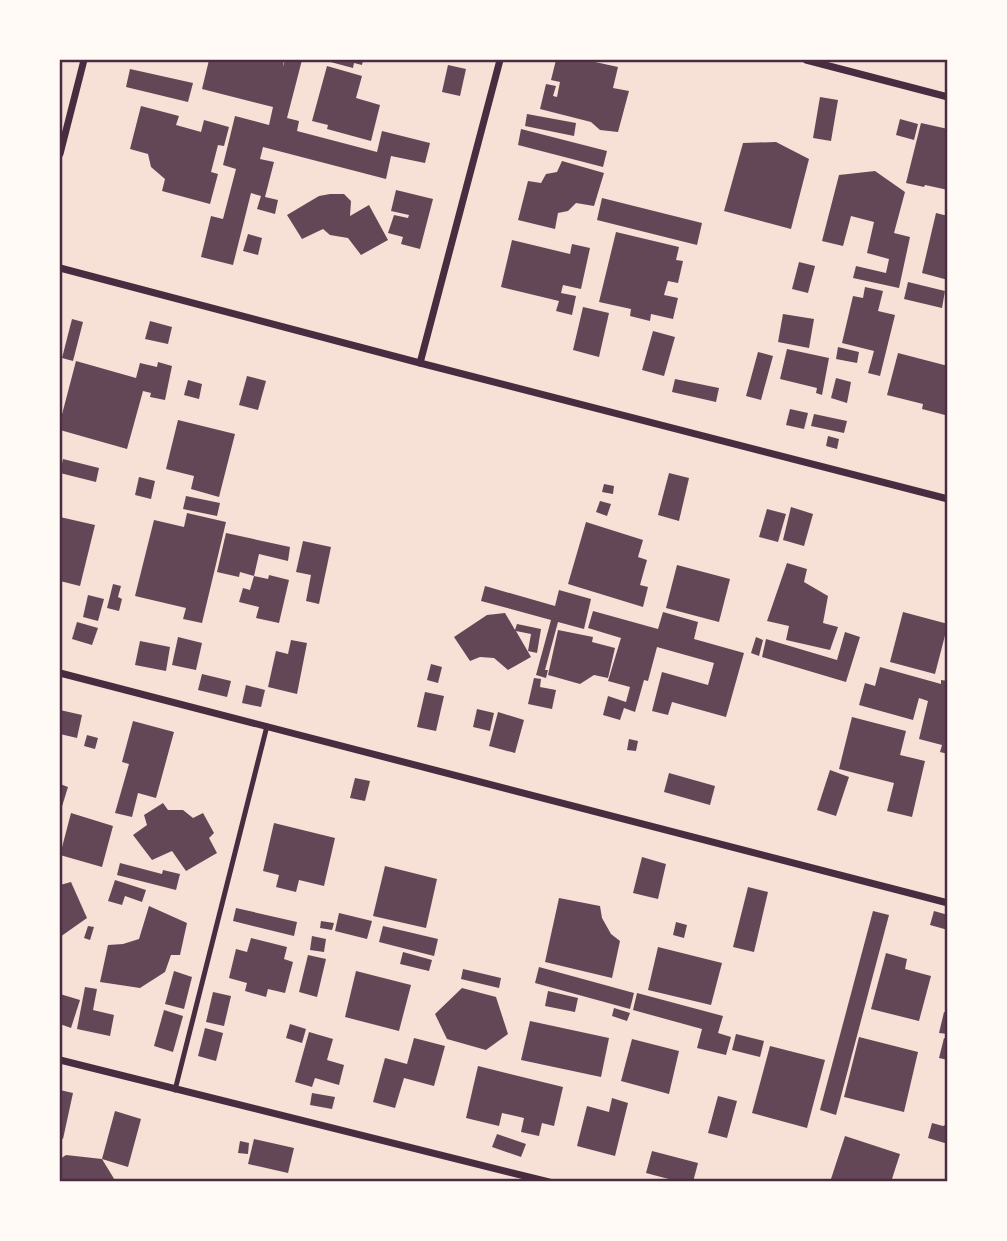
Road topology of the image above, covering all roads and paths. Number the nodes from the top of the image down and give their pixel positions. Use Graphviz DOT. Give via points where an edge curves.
graph roads {
  1 [pos="84,60"];
  2 [pos="500,60"];
  3 [pos="806,60"];
  4 [pos="947,97"];
  5 [pos="60,154"];
  6 [pos="60,268"];
  7 [pos="420,363"];
  8 [pos="947,499"];
  9 [pos="60,673"];
  10 [pos="267,726"];
  11 [pos="947,903"];
  12 [pos="60,1060"];
  13 [pos="175,1090"];
  14 [pos="549,1181"];
  1 -- 5 [label="street"];
  2 -- 7 [label="street"];
  3 -- 4 [label="street"];
  6 -- 7 [label="street"];
  7 -- 8 [label="street"];
  9 -- 10 [label="street"];
  10 -- 11 [label="street"];
  10 -- 13 [label="lane"];
  12 -- 13 [label="street"];
  13 -- 14 [label="street"];
}
